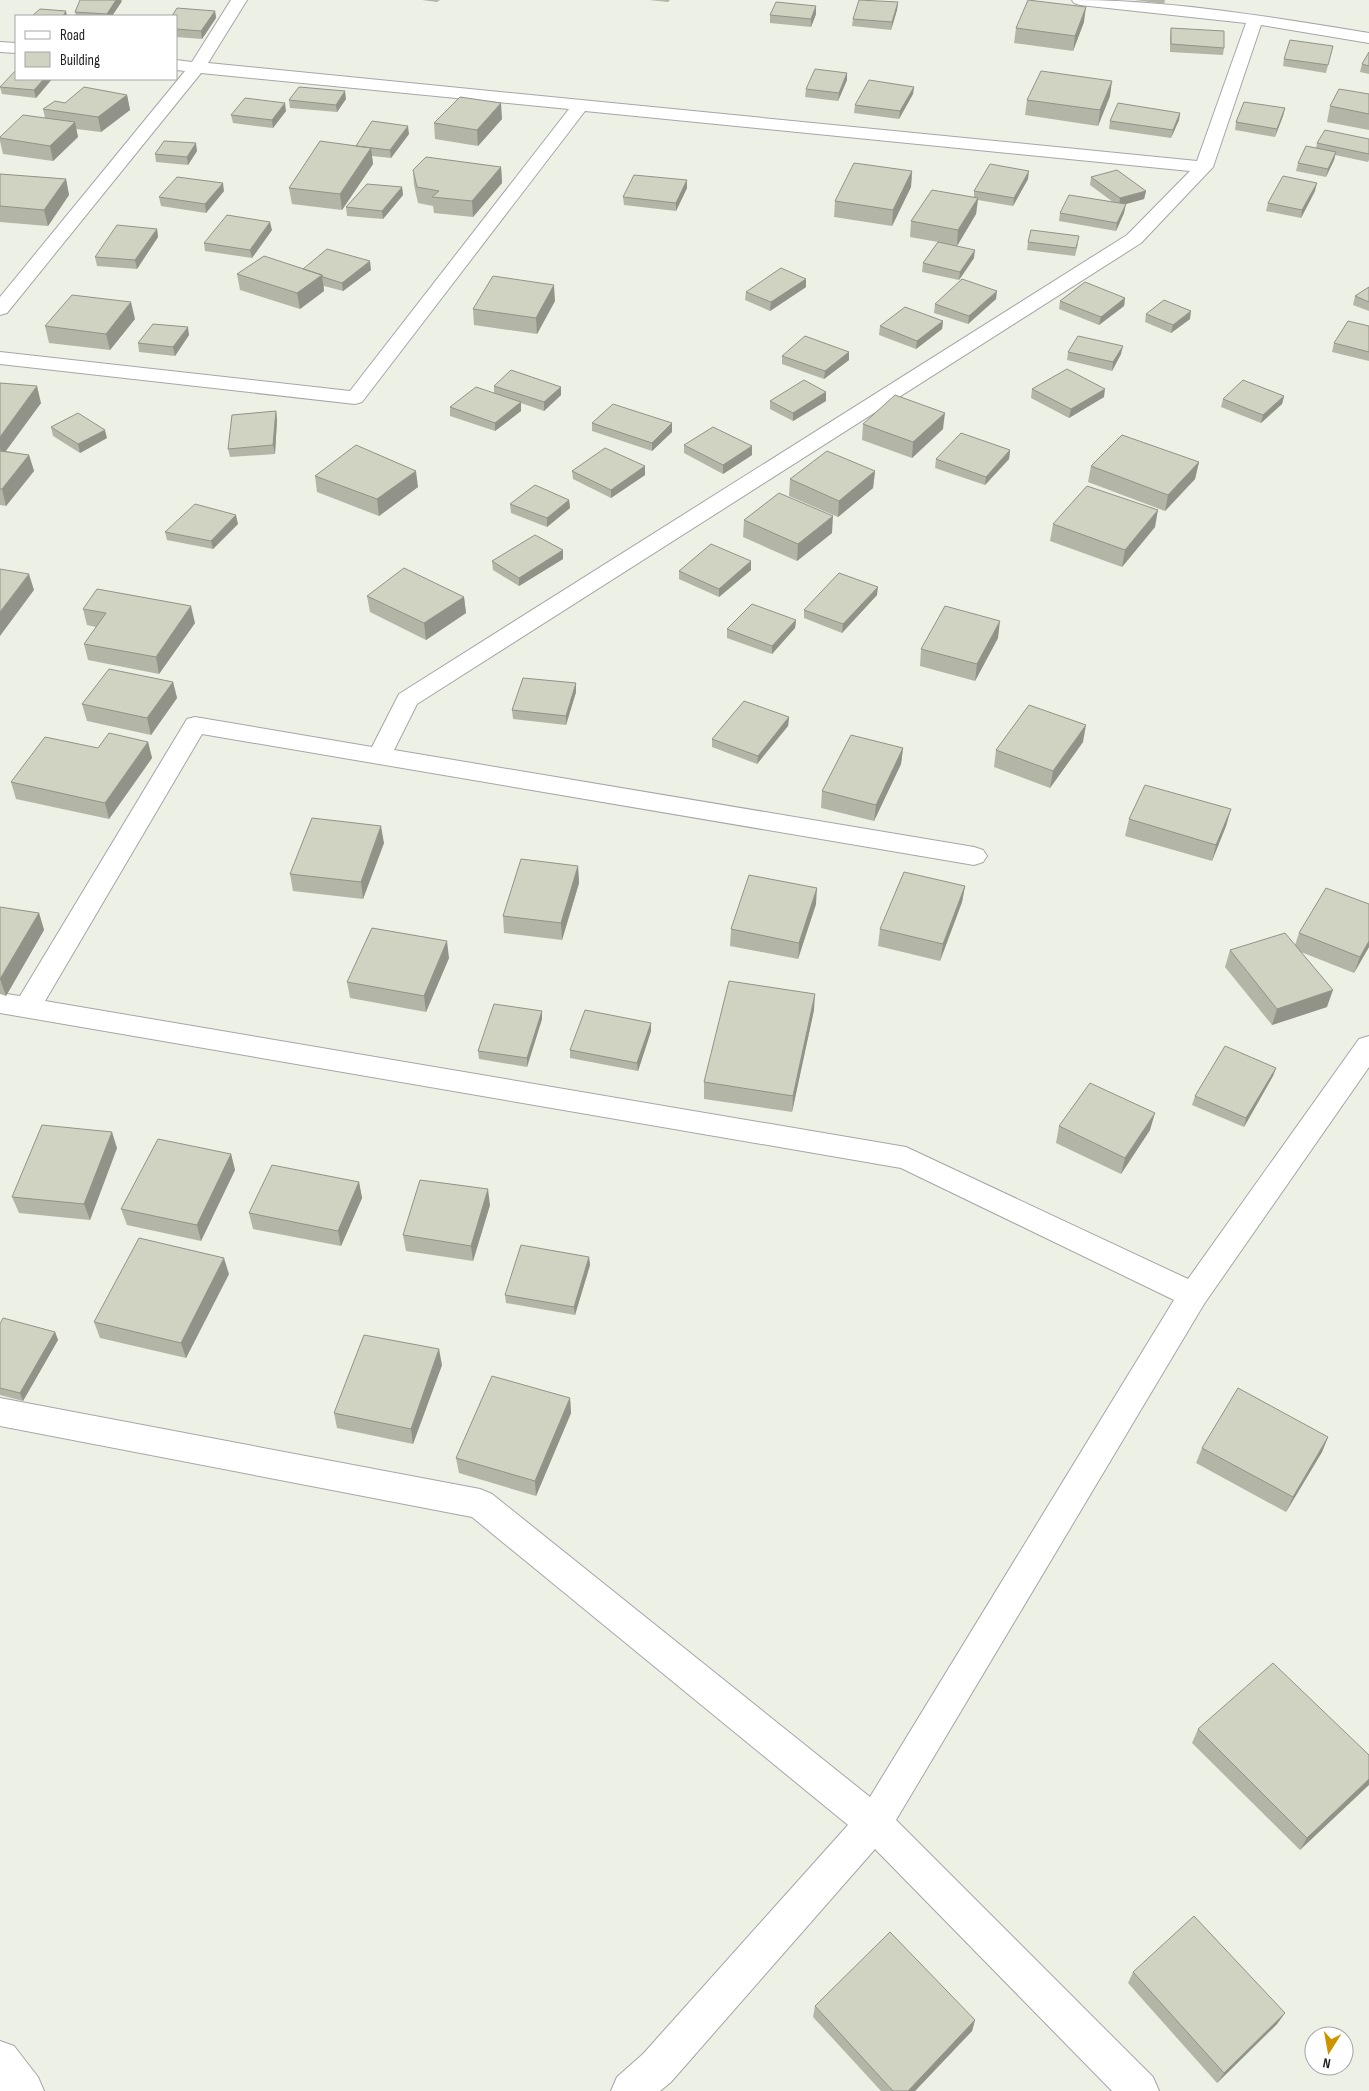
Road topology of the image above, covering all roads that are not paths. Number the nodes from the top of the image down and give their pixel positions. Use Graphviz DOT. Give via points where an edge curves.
graph roads {
  1 [pos="239,0"];
  2 [pos="1080,0"];
  3 [pos="1255,19"];
  4 [pos="1369,38"];
  5 [pos="0,47"];
  6 [pos="15,48"];
  7 [pos="178,64"];
  8 [pos="197,67"];
  9 [pos="581,105"];
  10 [pos="1204,167"];
  11 [pos="0,309"];
  12 [pos="0,358"];
  13 [pos="379,756"];
  14 [pos="974,856"];
  15 [pos="13,1005"];
  16 [pos="1369,1048"];
  17 [pos="1193,1295"];
  18 [pos="0,1412"];
  19 [pos="874,1822"];
  20 [pos="631,2091"];
  21 [pos="1139,2091"];
  1 -- 8 [label="street"];
  2 -- 3 [label="street"];
  3 -- 4 [label="street"];
  3 -- 10 [label="street"];
  5 -- 6 [label="street"];
  7 -- 8 [label="street"];
  8 -- 9 [label="street"];
  8 -- 11 [label="street"];
  9 -- 10 [label="street"];
  9 -- 12 [label="street" via="354,398"];
  10 -- 13 [label="street" via="1134,239 408,699"];
  13 -- 14 [label="street"];
  13 -- 15 [label="street" via="195,725"];
  15 -- 17 [label="street" via="906,1158"];
  16 -- 17 [label="street"];
  17 -- 19 [label="street"];
  18 -- 19 [label="street" via="480,1504"];
  19 -- 20 [label="street" via="657,2068"];
  19 -- 21 [label="street"];
}
